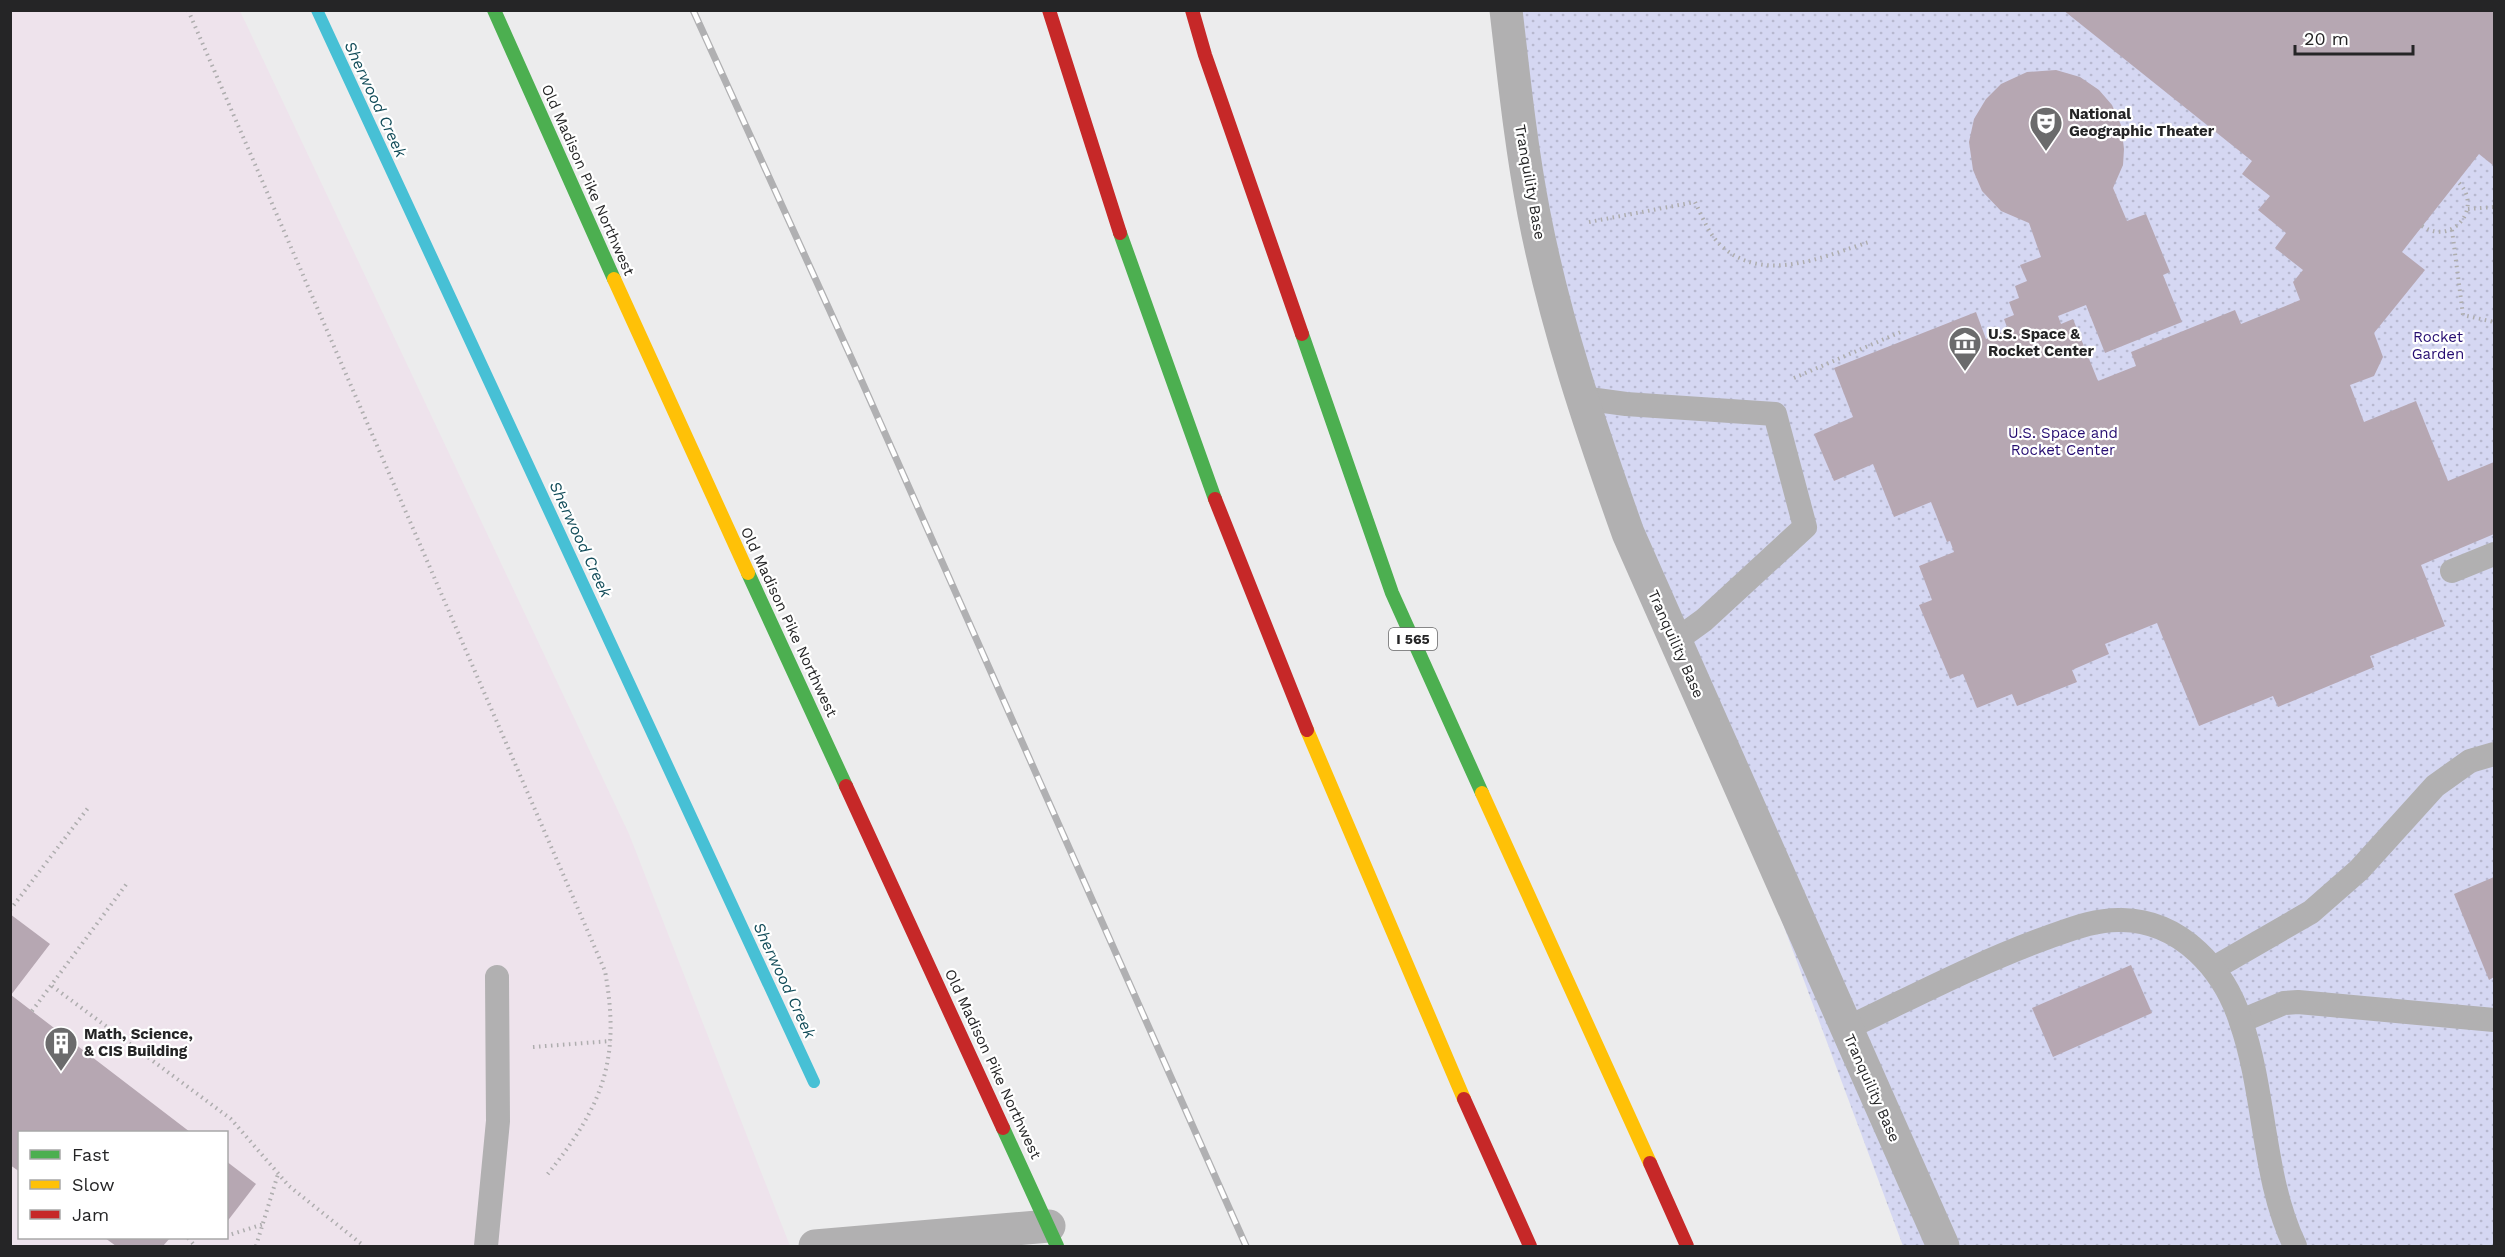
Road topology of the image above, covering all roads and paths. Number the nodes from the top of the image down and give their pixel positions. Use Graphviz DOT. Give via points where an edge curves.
graph roads {
  1 [pos="188,10"];
  2 [pos="494,10"];
  3 [pos="1049,10"];
  4 [pos="1192,10"];
  5 [pos="1506,10"];
  6 [pos="2457,181"];
  7 [pos="2494,207"];
  8 [pos="2468,208"];
  9 [pos="1589,222"];
  10 [pos="2422,226"];
  11 [pos="2452,230"];
  12 [pos="1869,242"];
  13 [pos="2494,322"];
  14 [pos="1903,332"];
  15 [pos="1794,378"];
  16 [pos="1582,398"];
  17 [pos="2494,554"];
  18 [pos="2452,571"];
  19 [pos="1675,641"];
  20 [pos="2494,754"];
  21 [pos="88,808"];
  22 [pos="128,882"];
  23 [pos="10,910"];
  24 [pos="2214,968"];
  25 [pos="497,977"];
  26 [pos="52,986"];
  27 [pos="32,1011"];
  28 [pos="2494,1020"];
  29 [pos="2241,1021"];
  30 [pos="1845,1029"];
  31 [pos="611,1041"];
  32 [pos="533,1047"];
  33 [pos="278,1174"];
  34 [pos="547,1175"];
  35 [pos="264,1224"];
  36 [pos="228,1235"];
  37 [pos="1053,1236"];
  38 [pos="256,1246"];
  39 [pos="364,1246"];
  40 [pos="486,1246"];
  41 [pos="815,1246"];
  42 [pos="1530,1246"];
  43 [pos="1687,1246"];
  44 [pos="1943,1246"];
  45 [pos="2295,1246"];
  1 -- 31 [label="path" via="605,970 612,1007"];
  2 -- 37 [label="main road, Old Madison Pike Northwest" via="656,373"];
  3 -- 42 [label="main road" via="1172,386 1267,636 1356,854"];
  4 -- 43 [label="main road, I 565" via="1204,55 1392,593"];
  5 -- 16 [label="street, Tranquility Base" via="1534,215"];
  6 -- 8 [label="path" via="2465,189"];
  7 -- 8 [label="path"];
  8 -- 11 [label="path" via="2464,219"];
  9 -- 12 [label="path" via="1695,202 1709,231 1725,249 1768,266 1815,260"];
  10 -- 11 [label="path" via="2433,232"];
  11 -- 13 [label="path" via="2463,315"];
  14 -- 15 [label="path"];
  16 -- 19 [label="street, Tranquility Base" via="1628,533"];
  16 -- 19 [label="lane" via="1775,414 1804,527 1704,620"];
  17 -- 18 [label="lane"];
  19 -- 30 [label="street, Tranquility Base"];
  20 -- 24 [label="lane" via="2470,761 2434,786 2359,870 2311,912"];
  21 -- 23 [label="path"];
  22 -- 26 [label="path"];
  24 -- 29 [label="lane"];
  24 -- 30 [label="lane" via="2179,936 2140,921 2104,920 2003,954"];
  25 -- 40 [label="lane" via="498,1121"];
  26 -- 27 [label="path"];
  26 -- 33 [label="path" via="231,1119"];
  28 -- 29 [label="lane" via="2298,1002 2284,1003"];
  29 -- 45 [label="lane" via="2278,1192"];
  30 -- 44 [label="street, Tranquility Base"];
  31 -- 32 [label="path"];
  31 -- 34 [label="path" via="608,1070 597,1101"];
  33 -- 35 [label="path"];
  33 -- 39 [label="path"];
  35 -- 36 [label="path"];
  35 -- 38 [label="path"];
  37 -- 41 [label="street"];
}
